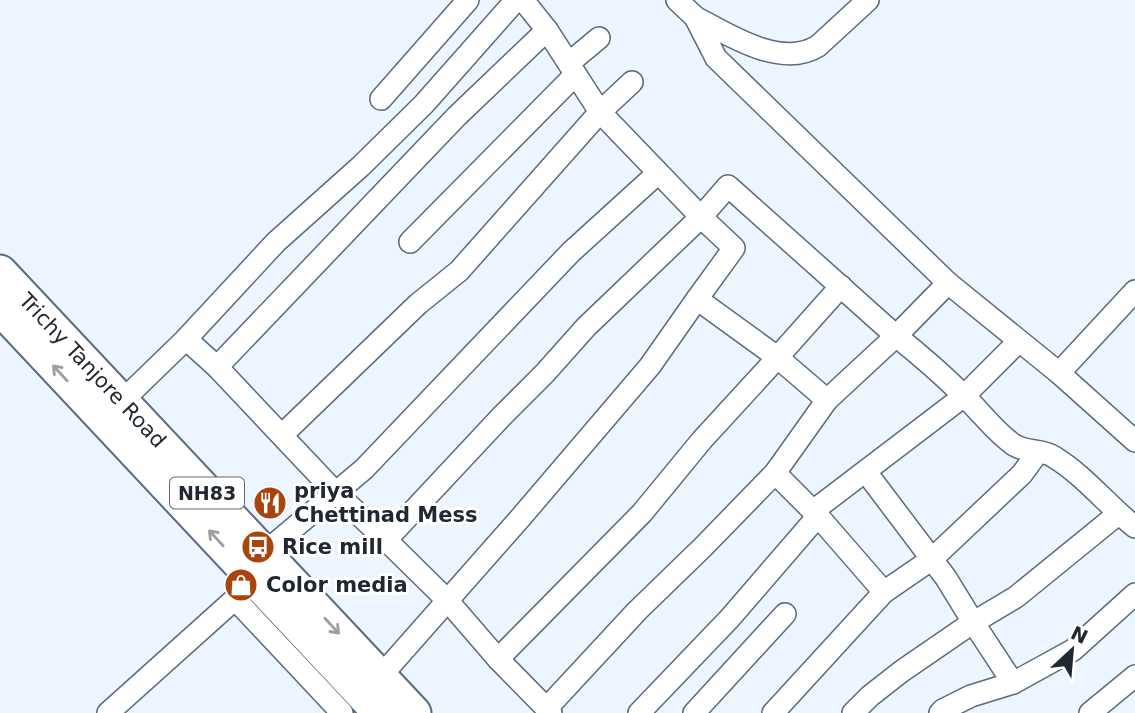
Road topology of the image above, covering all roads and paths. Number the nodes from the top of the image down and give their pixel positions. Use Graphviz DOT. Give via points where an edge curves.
graph roads {
  1 [pos="468,0"];
  2 [pos="868,0"];
  3 [pos="523,1"];
  4 [pos="684,5"];
  5 [pos="547,30"];
  6 [pos="599,38"];
  7 [pos="572,69"];
  8 [pos="632,82"];
  9 [pos="381,99"];
  10 [pos="600,113"];
  11 [pos="658,173"];
  12 [pos="701,217"];
  13 [pos="410,242"];
  14 [pos="0,272"];
  15 [pos="948,283"];
  16 [pos="841,286"];
  17 [pos="1135,292"];
  18 [pos="697,299"];
  19 [pos="0,308"];
  20 [pos="896,336"];
  21 [pos="186,339"];
  22 [pos="1019,341"];
  23 [pos="777,357"];
  24 [pos="217,368"];
  25 [pos="1059,373"];
  26 [pos="964,396"];
  27 [pos="827,400"];
  28 [pos="121,402"];
  29 [pos="282,435"];
  30 [pos="1135,441"];
  31 [pos="1038,452"];
  32 [pos="866,472"];
  33 [pos="775,473"];
  34 [pos="335,492"];
  35 [pos="815,513"];
  36 [pos="1127,521"];
  37 [pos="387,540"];
  38 [pos="932,559"];
  39 [pos="250,576"];
  40 [pos="884,592"];
  41 [pos="1135,594"];
  42 [pos="447,600"];
  43 [pos="785,614"];
  44 [pos="973,622"];
  45 [pos="498,659"];
  46 [pos="1135,676"];
  47 [pos="380,677"];
  48 [pos="1013,683"];
  49 [pos="974,705"];
  50 [pos="549,710"];
  51 [pos="108,713"];
  52 [pos="341,713"];
  53 [pos="380,713"];
  54 [pos="414,713"];
  55 [pos="639,713"];
  56 [pos="694,713"];
  57 [pos="773,713"];
  58 [pos="853,713"];
  59 [pos="940,713"];
  60 [pos="1090,713"];
  1 -- 9 [label="street"];
  2 -- 4 [label="street" via="818,46 799,54 758,49"];
  3 -- 5 [label="street"];
  3 -- 21 [label="street" via="361,166 276,242"];
  4 -- 15 [label="street" via="716,58"];
  5 -- 7 [label="street"];
  5 -- 24 [label="street" via="457,116"];
  6 -- 7 [label="street"];
  7 -- 10 [label="street"];
  7 -- 13 [label="street"];
  8 -- 10 [label="street"];
  10 -- 11 [label="street"];
  10 -- 29 [label="street" via="459,271 418,304"];
  11 -- 12 [label="street"];
  11 -- 34 [label="street" via="571,252 364,469"];
  12 -- 16 [label="street" via="728,186"];
  12 -- 18 [label="street" via="734,247"];
  12 -- 37 [label="street" via="586,327"];
  14 -- 28 [label="highway, Trichy Tanjore Road / NH83"];
  15 -- 20 [label="street"];
  15 -- 22 [label="street"];
  16 -- 20 [label="street"];
  16 -- 23 [label="street"];
  17 -- 25 [label="street"];
  18 -- 23 [label="street"];
  18 -- 42 [label="street" via="650,366"];
  39 -- 19 [label="highway, Trichy Tanjore Road / NH83, one-way"];
  20 -- 26 [label="street"];
  20 -- 27 [label="street"];
  21 -- 24 [label="street"];
  21 -- 28 [label="street"];
  22 -- 25 [label="street"];
  22 -- 26 [label="street"];
  23 -- 27 [label="street"];
  23 -- 45 [label="street" via="642,513"];
  24 -- 29 [label="street"];
  25 -- 30 [label="street"];
  26 -- 31 [label="street" via="1016,446"];
  26 -- 32 [label="street"];
  27 -- 33 [label="street"];
  28 -- 39 [label="highway, Trichy Tanjore Road / NH83"];
  29 -- 34 [label="street"];
  31 -- 36 [label="street" via="1047,452 1075,472"];
  31 -- 38 [label="street" via="1022,474"];
  32 -- 35 [label="street"];
  32 -- 38 [label="street"];
  33 -- 35 [label="street"];
  33 -- 50 [label="street" via="637,611"];
  34 -- 37 [label="street"];
  34 -- 39 [label="street"];
  35 -- 40 [label="street"];
  35 -- 55 [label="street" via="730,618"];
  36 -- 44 [label="street"];
  37 -- 42 [label="street"];
  38 -- 40 [label="street"];
  38 -- 44 [label="street"];
  39 -- 47 [label="highway, Trichy Tanjore Road / NH83, one-way"];
  39 -- 51 [label="street"];
  39 -- 52 [label="street"];
  39 -- 53 [label="highway, Trichy Tanjore Road / NH83"];
  40 -- 57 [label="street"];
  41 -- 48 [label="street" via="1073,650"];
  42 -- 45 [label="street"];
  42 -- 47 [label="street"];
  43 -- 56 [label="street"];
  44 -- 48 [label="street"];
  44 -- 58 [label="street" via="902,671"];
  45 -- 50 [label="street"];
  46 -- 60 [label="street"];
  47 -- 54 [label="highway, Trichy Tanjore Road / NH83"];
  48 -- 49 [label="street"];
  49 -- 59 [label="street"];
}
